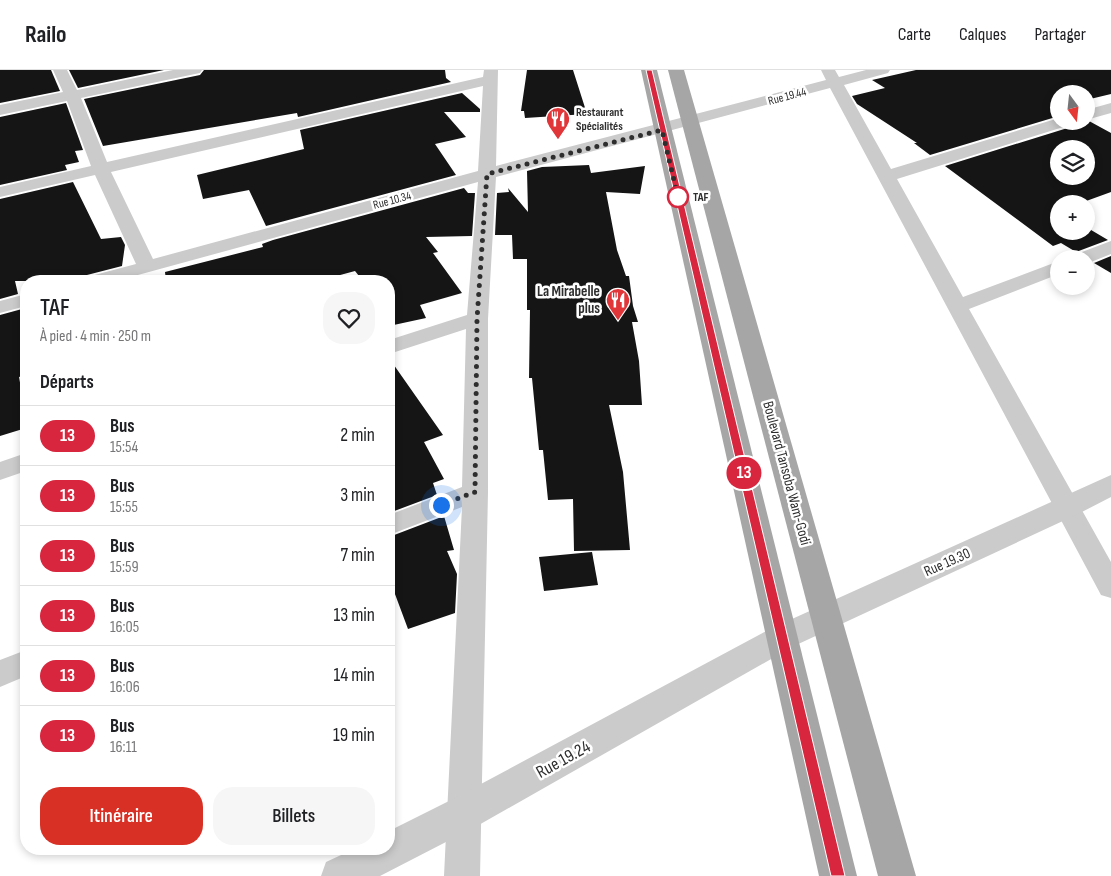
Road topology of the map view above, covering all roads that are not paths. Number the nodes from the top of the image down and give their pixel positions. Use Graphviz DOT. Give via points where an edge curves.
graph roads {
  1 [pos="60,70"];
  2 [pos="195,70"];
  3 [pos="649,70"];
  4 [pos="676,70"];
  5 [pos="884,70"];
  6 [pos="490,75"];
  7 [pos="832,76"];
  8 [pos="72,94"];
  9 [pos="1111,108"];
  10 [pos="0,110"];
  11 [pos="1095,112"];
  12 [pos="691,122"];
  13 [pos="1050,126"];
  14 [pos="662,130"];
  15 [pos="102,169"];
  16 [pos="487,174"];
  17 [pos="885,177"];
  18 [pos="0,192"];
  19 [pos="1111,247"];
  20 [pos="1095,253"];
  21 [pos="147,267"];
  22 [pos="1050,270"];
  23 [pos="117,275"];
  24 [pos="20,302"];
  25 [pos="957,306"];
  26 [pos="0,307"];
  27 [pos="477,319"];
  28 [pos="395,345"];
  29 [pos="20,464"];
  30 [pos="0,471"];
  31 [pos="1111,485"];
  32 [pos="475,492"];
  33 [pos="1068,507"];
  34 [pos="395,523"];
  35 [pos="1111,587"];
  36 [pos="826,617"];
  37 [pos="783,637"];
  38 [pos="20,666"];
  39 [pos="0,674"];
  40 [pos="464,813"];
  41 [pos="395,848"];
  42 [pos="381,855"];
  43 [pos="340,876"];
  44 [pos="462,876"];
  45 [pos="838,876"];
  46 [pos="897,876"];
  1 -- 8 [label="street"];
  2 -- 8 [label="street"];
  3 -- 14 [label="main road"];
  4 -- 12 [label="main road, Boulevard Tansoba Wam-Godi"];
  5 -- 7 [label="street, Rue 19.44"];
  6 -- 15 [label="street"];
  6 -- 16 [label="street"];
  7 -- 12 [label="street, Rue 19.44"];
  7 -- 17 [label="street"];
  8 -- 10 [label="street"];
  8 -- 15 [label="street"];
  9 -- 11 [label="street"];
  12 -- 14 [label="street, Rue 10.34"];
  12 -- 36 [label="main road, Boulevard Tansoba Wam-Godi"];
  13 -- 17 [label="street"];
  14 -- 16 [label="street, Rue 10.34"];
  14 -- 37 [label="main road"];
  15 -- 18 [label="street"];
  15 -- 21 [label="street"];
  16 -- 21 [label="street, Rue 10.34"];
  16 -- 27 [label="street"];
  17 -- 25 [label="street"];
  19 -- 20 [label="street"];
  21 -- 23 [label="street, Rue 10.34"];
  22 -- 25 [label="street"];
  24 -- 26 [label="street"];
  25 -- 33 [label="street"];
  27 -- 28 [label="street"];
  27 -- 32 [label="street"];
  29 -- 30 [label="street"];
  31 -- 33 [label="street, Rue 19.30"];
  32 -- 34 [label="street"];
  32 -- 40 [label="street"];
  33 -- 35 [label="street"];
  33 -- 36 [label="street, Rue 19.30"];
  36 -- 37 [label="street, Rue 19.30"];
  36 -- 46 [label="main road, Boulevard Tansoba Wam-Godi"];
  37 -- 40 [label="street, Rue 19.24"];
  37 -- 45 [label="main road"];
  38 -- 39 [label="street"];
  40 -- 41 [label="street, Rue 19.24"];
  40 -- 44 [label="street"];
  42 -- 43 [label="street, Rue 19.24"];
}
